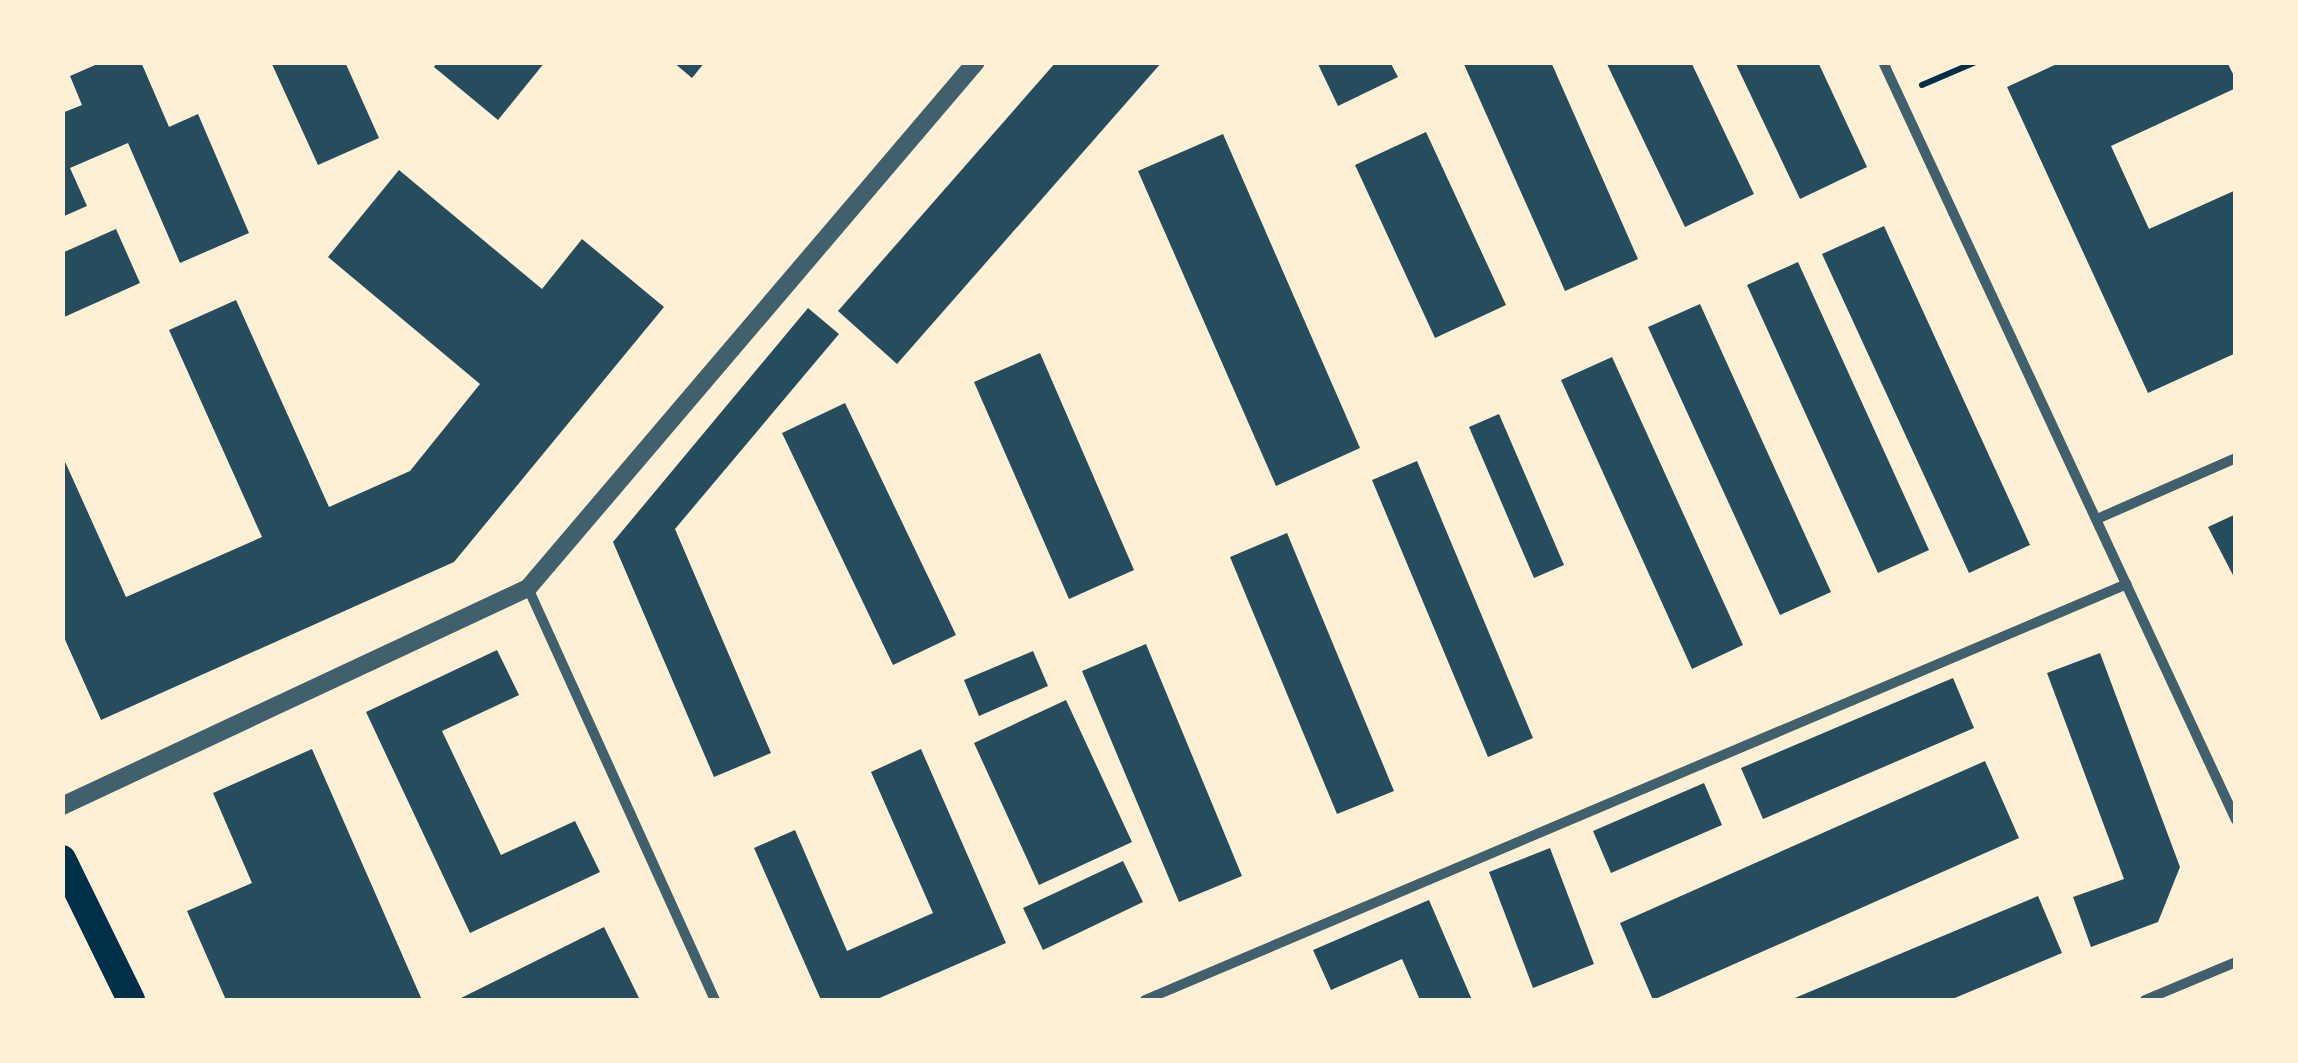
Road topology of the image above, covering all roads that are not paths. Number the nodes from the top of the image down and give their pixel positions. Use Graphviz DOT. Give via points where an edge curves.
graph roads {
  1 [pos="976,62"];
  2 [pos="1883,62"];
  3 [pos="2236,458"];
  4 [pos="2096,519"];
  5 [pos="2127,584"];
  6 [pos="528,588"];
  7 [pos="62,806"];
  8 [pos="2236,820"];
  9 [pos="62,859"];
  10 [pos="2236,962"];
  11 [pos="131,1000"];
  12 [pos="716,1000"];
  13 [pos="1145,1000"];
  14 [pos="2144,1000"];
  1 -- 6 [label="street"];
  2 -- 4 [label="street"];
  3 -- 4 [label="street"];
  4 -- 5 [label="street"];
  5 -- 8 [label="street"];
  5 -- 13 [label="street"];
  6 -- 7 [label="street"];
  6 -- 12 [label="street"];
  9 -- 11 [label="highway"];
  10 -- 14 [label="street"];
}
